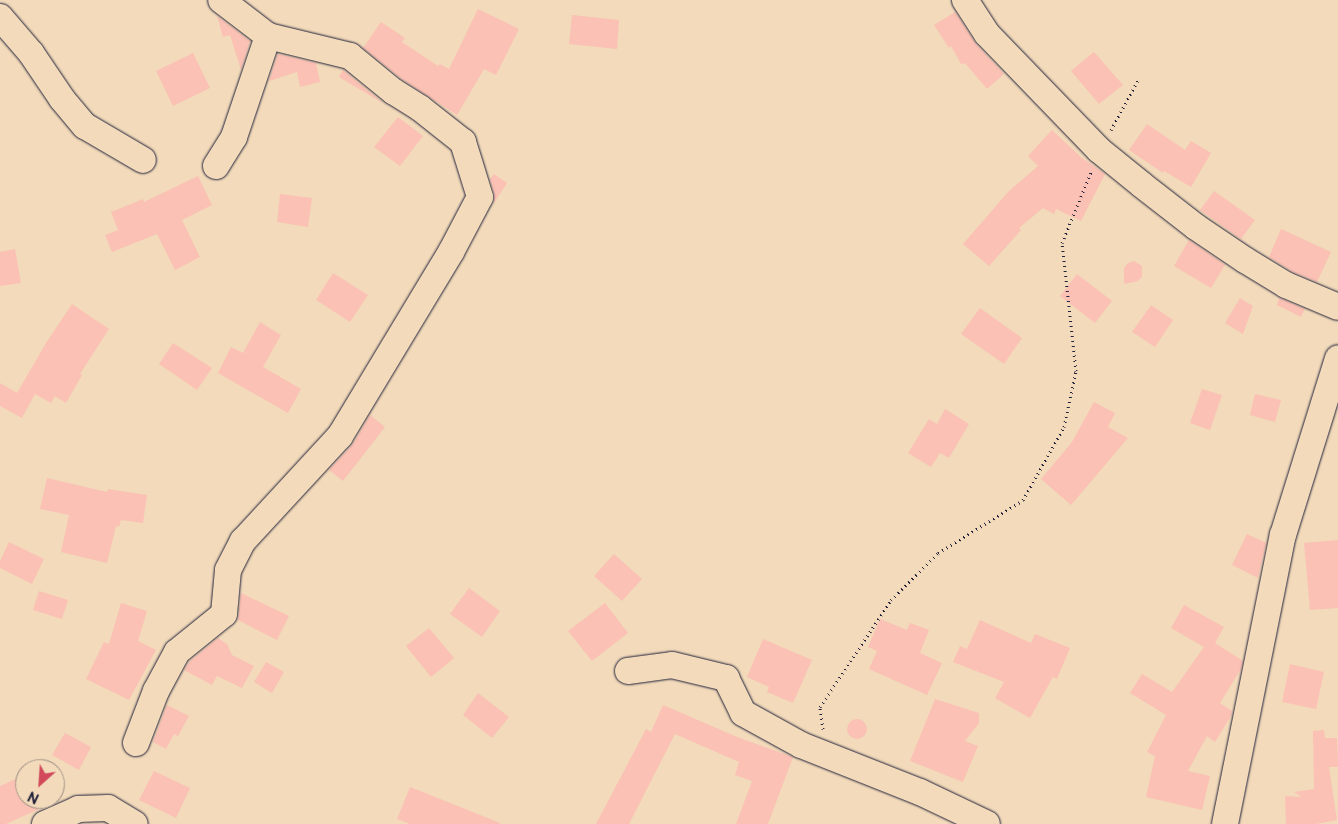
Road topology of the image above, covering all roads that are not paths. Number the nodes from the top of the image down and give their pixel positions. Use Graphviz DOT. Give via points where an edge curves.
graph roads {
  1 [pos="221,0"];
  2 [pos="965,0"];
  3 [pos="0,17"];
  4 [pos="268,36"];
  5 [pos="143,160"];
  6 [pos="216,166"];
  7 [pos="1338,307"];
  8 [pos="1338,358"];
  9 [pos="628,671"];
  10 [pos="136,743"];
  11 [pos="45,824"];
  12 [pos="135,824"];
  13 [pos="987,824"];
  14 [pos="1225,824"];
  1 -- 4 [label="street"];
  2 -- 7 [label="street" via="988,34 1100,150 1196,227 1245,260 1286,285"];
  3 -- 5 [label="street" via="85,126"];
  4 -- 6 [label="street" via="234,137"];
  4 -- 10 [label="street" via="350,56 394,92 420,108 462,142 480,196 451,252 340,436 243,541 228,570 224,614 177,652 156,692"];
  8 -- 14 [label="street" via="1283,535"];
  9 -- 13 [label="street" via="672,665 726,678 743,713 801,744 920,792"];
  11 -- 12 [label="street" via="78,809 108,808"];
}
